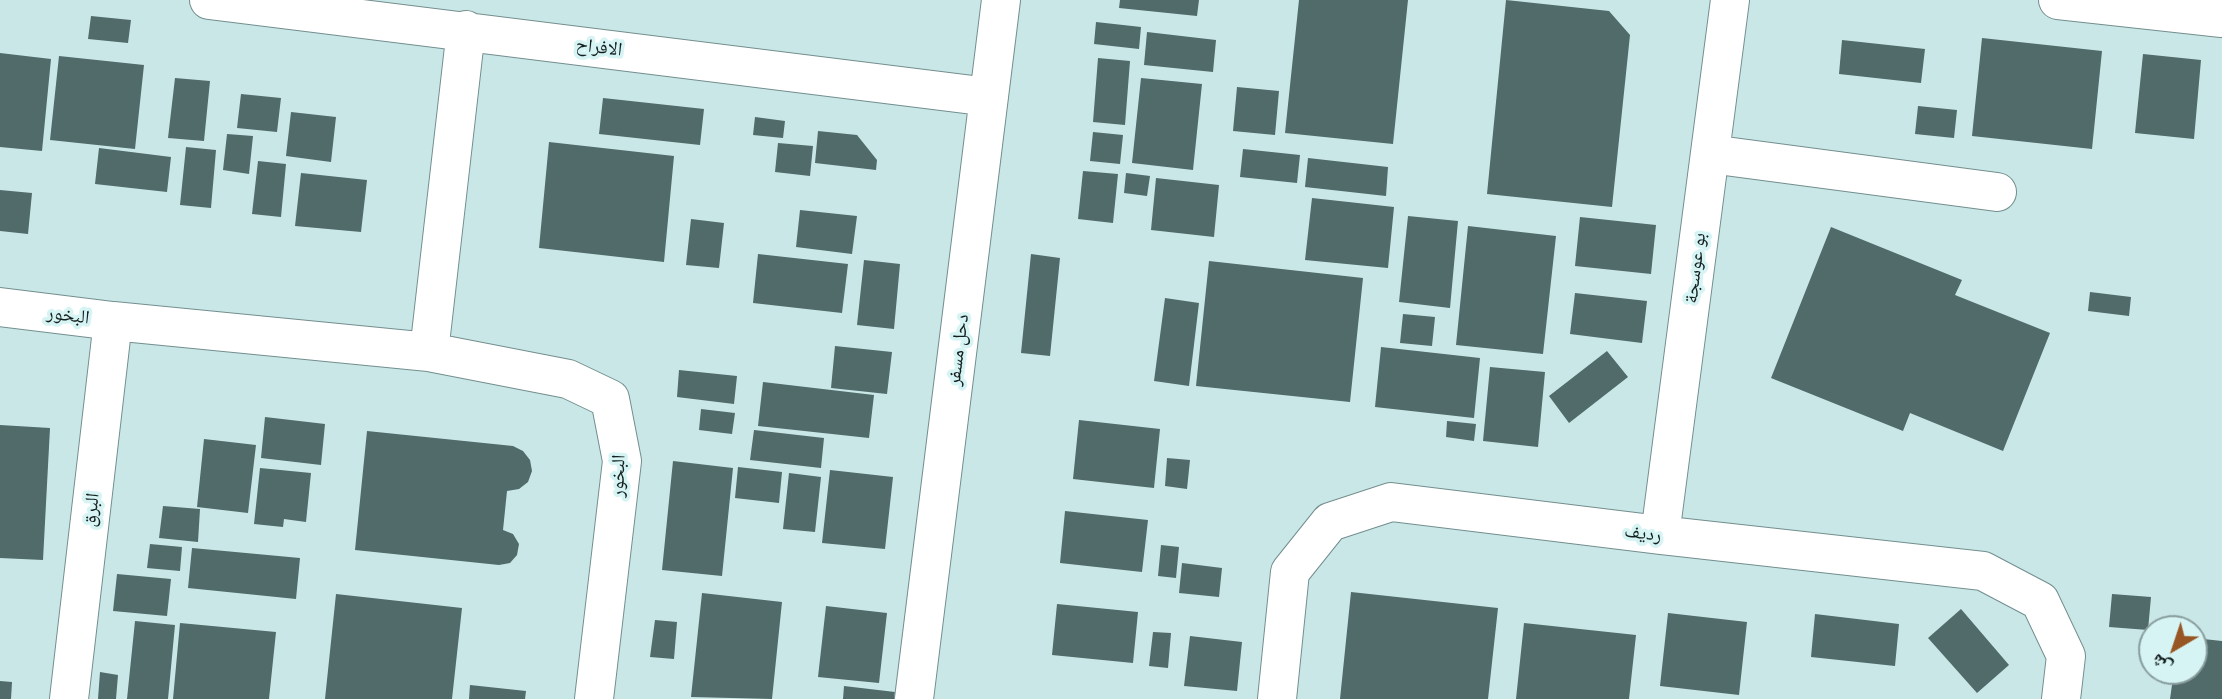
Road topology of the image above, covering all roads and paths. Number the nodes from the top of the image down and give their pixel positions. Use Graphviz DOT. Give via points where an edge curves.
graph roads {
  1 [pos="209,0"];
  2 [pos="1001,0"];
  3 [pos="1730,0"];
  4 [pos="2058,0"];
  5 [pos="2120,3"];
  6 [pos="2222,18"];
  7 [pos="466,30"];
  8 [pos="989,97"];
  9 [pos="1710,154"];
  10 [pos="1997,192"];
  11 [pos="0,307"];
  12 [pos="113,321"];
  13 [pos="429,352"];
  14 [pos="1660,535"];
  15 [pos="69,699"];
  16 [pos="594,699"];
  17 [pos="914,699"];
  18 [pos="1277,699"];
  19 [pos="2061,699"];
  1 -- 7 [label="street, الافراح"];
  2 -- 8 [label="street, دحل مسفر"];
  3 -- 9 [label="street, بو عوسجة"];
  4 -- 5 [label="street"];
  5 -- 6 [label="street"];
  7 -- 8 [label="street, الافراح"];
  7 -- 13 [label="street"];
  8 -- 17 [label="street, دحل مسفر"];
  9 -- 10 [label="street"];
  9 -- 14 [label="street, بو عوسجة"];
  11 -- 12 [label="street, البخور"];
  12 -- 13 [label="street, البخور"];
  12 -- 15 [label="street, البرق"];
  13 -- 16 [label="street, البخور" via="568,379 610,400 622,461"];
  14 -- 18 [label="street, رديف" via="1391,502 1330,522 1290,572"];
  14 -- 19 [label="street, رديف" via="1983,570 2040,601 2066,656"];
}
